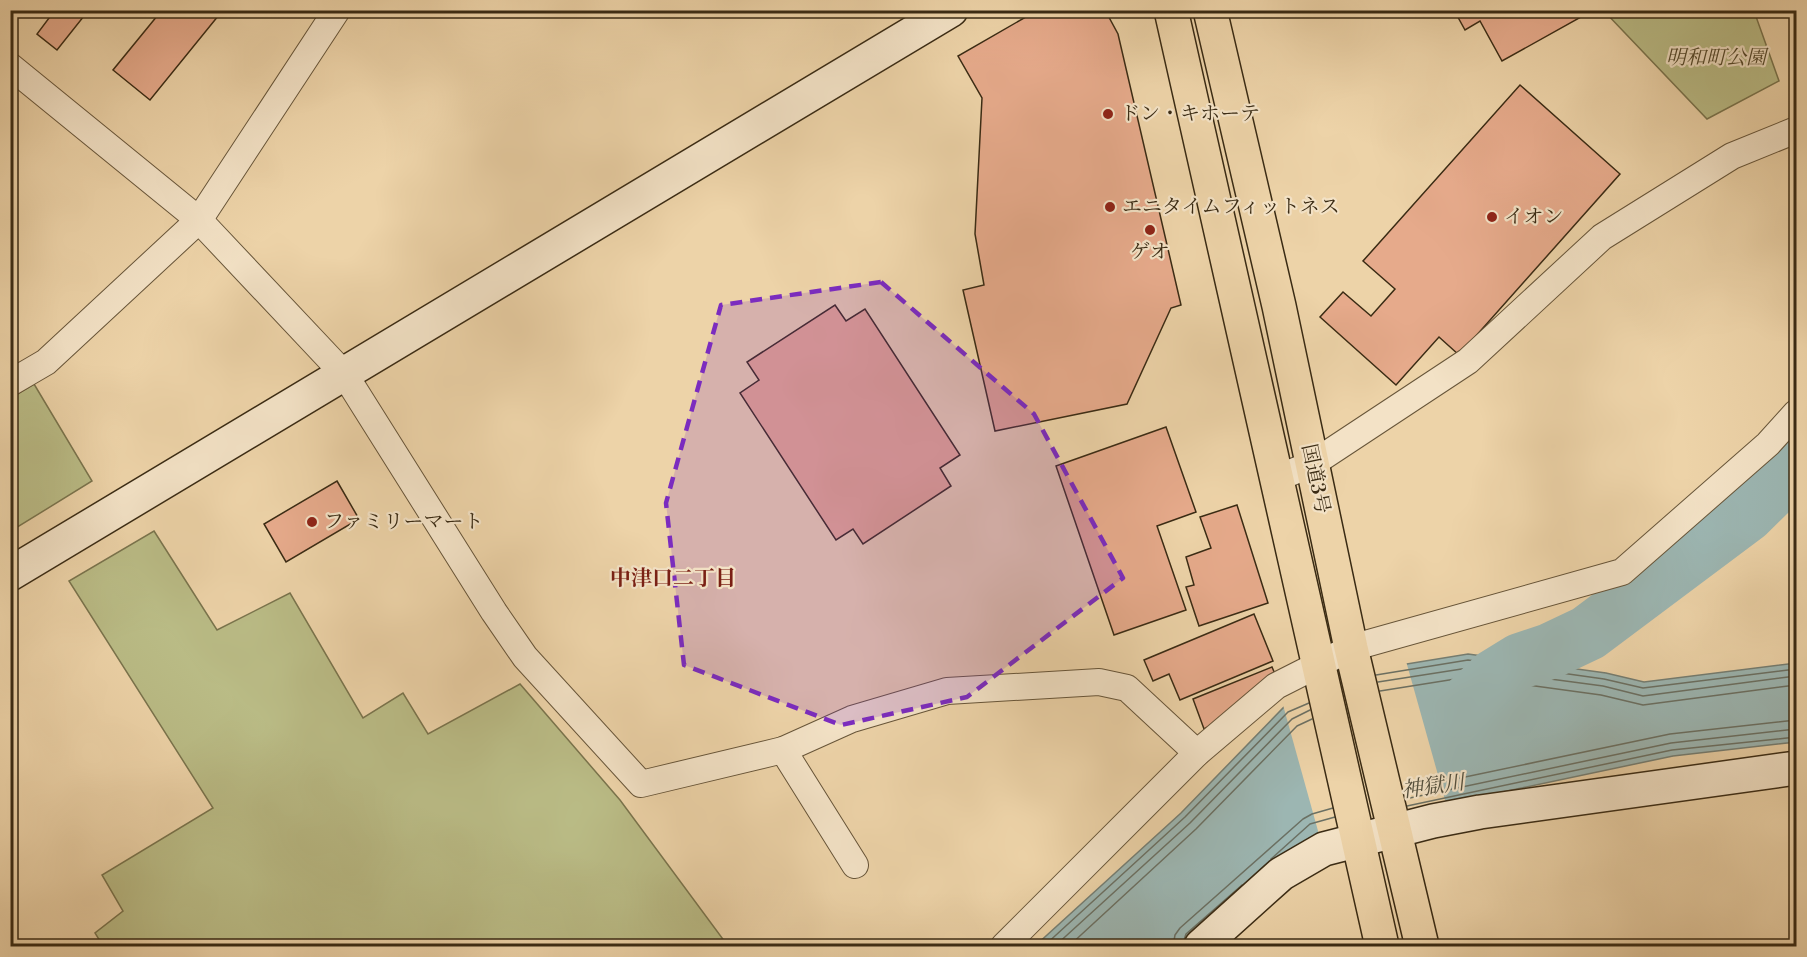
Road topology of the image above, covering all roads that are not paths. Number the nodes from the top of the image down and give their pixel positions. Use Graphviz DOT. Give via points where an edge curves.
graph roads {
  1 [pos="336,10"];
  2 [pos="951,10"];
  3 [pos="1172,10"];
  4 [pos="1210,10"];
  5 [pos="10,66"];
  6 [pos="1797,130"];
  7 [pos="199,220"];
  8 [pos="345,375"];
  9 [pos="10,382"];
  10 [pos="1797,413"];
  11 [pos="1312,464"];
  12 [pos="1275,479"];
  13 [pos="10,574"];
  14 [pos="1353,654"];
  15 [pos="1319,670"];
  16 [pos="783,750"];
  17 [pos="1197,753"];
  18 [pos="1797,768"];
  19 [pos="1393,823"];
  20 [pos="1355,833"];
  21 [pos="855,865"];
  22 [pos="1004,946"];
  23 [pos="1201,946"];
  24 [pos="1382,946"];
  25 [pos="1422,946"];
  1 -- 7 [label="street"];
  2 -- 8 [label="street"];
  3 -- 12 [label="highway, 国道3号"];
  4 -- 11 [label="highway, 国道3号"];
  5 -- 7 [label="street"];
  6 -- 11 [label="street" via="1732,156 1602,237 1468,361"];
  7 -- 8 [label="street"];
  7 -- 9 [label="street" via="46,362"];
  8 -- 13 [label="street"];
  8 -- 16 [label="street" via="525,657 641,784"];
  10 -- 14 [label="street" via="1768,444 1622,573"];
  11 -- 12 [label="street"];
  11 -- 14 [label="highway, 国道3号"];
  12 -- 15 [label="highway, 国道3号"];
  14 -- 15 [label="street"];
  14 -- 19 [label="highway, 国道3号"];
  15 -- 17 [label="street" via="1276,686"];
  15 -- 20 [label="highway, 国道3号"];
  16 -- 17 [label="street" via="852,719 947,691 1099,682 1127,688"];
  16 -- 21 [label="street"];
  17 -- 22 [label="street"];
  18 -- 19 [label="street"];
  19 -- 20 [label="street"];
  19 -- 25 [label="highway, 国道3号"];
  20 -- 23 [label="street" via="1281,874"];
  20 -- 24 [label="highway, 国道3号"];
}
